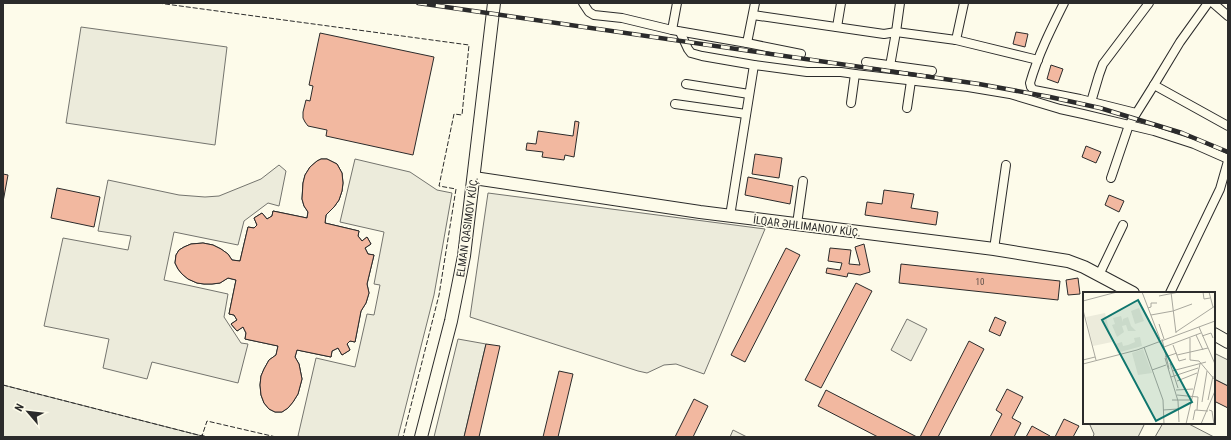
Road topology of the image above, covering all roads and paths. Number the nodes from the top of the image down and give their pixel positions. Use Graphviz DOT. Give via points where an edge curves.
graph roads {
  1 [pos="583,3"];
  2 [pos="677,3"];
  3 [pos="755,3"];
  4 [pos="841,3"];
  5 [pos="900,3"];
  6 [pos="964,3"];
  7 [pos="1064,3"];
  8 [pos="1149,3"];
  9 [pos="1208,3"];
  10 [pos="1213,3"];
  11 [pos="493,8"];
  12 [pos="753,15"];
  13 [pos="1228,16"];
  14 [pos="837,26"];
  15 [pos="676,31"];
  16 [pos="896,32"];
  17 [pos="956,40"];
  18 [pos="747,43"];
  19 [pos="802,54"];
  20 [pos="1038,60"];
  21 [pos="866,62"];
  22 [pos="754,65"];
  23 [pos="890,66"];
  24 [pos="932,71"];
  25 [pos="855,74"];
  26 [pos="911,80"];
  27 [pos="686,84"];
  28 [pos="1154,85"];
  29 [pos="749,94"];
  30 [pos="1091,102"];
  31 [pos="851,103"];
  32 [pos="675,104"];
  33 [pos="907,108"];
  34 [pos="1136,113"];
  35 [pos="746,114"];
  36 [pos="1129,125"];
  37 [pos="1228,126"];
  38 [pos="1228,160"];
  39 [pos="1006,165"];
  40 [pos="474,178"];
  41 [pos="1111,178"];
  42 [pos="803,181"];
  43 [pos="1224,191"];
  44 [pos="730,216"];
  45 [pos="797,224"];
  46 [pos="1123,225"];
  47 [pos="994,249"];
  48 [pos="1099,276"];
  49 [pos="1131,292"];
  50 [pos="1171,292"];
  51 [pos="1215,335"];
  52 [pos="1228,342"];
  53 [pos="421,437"];
  1 -- 15 [label="street" via="594,16 622,18"];
  2 -- 15 [label="street"];
  3 -- 12 [label="street"];
  4 -- 14 [label="street"];
  5 -- 16 [label="street"];
  6 -- 17 [label="street"];
  7 -- 20 [label="street"];
  8 -- 30 [label="street" via="1103,64"];
  9 -- 28 [label="street"];
  10 -- 13 [label="street"];
  11 -- 40 [label="street"];
  12 -- 14 [label="street"];
  12 -- 18 [label="street"];
  14 -- 16 [label="street" via="884,34"];
  15 -- 18 [label="street"];
  15 -- 22 [label="street" via="691,53"];
  16 -- 17 [label="street"];
  16 -- 23 [label="street"];
  17 -- 20 [label="street"];
  18 -- 19 [label="street"];
  20 -- 30 [label="street" via="1030,83 1034,90"];
  21 -- 23 [label="street"];
  22 -- 25 [label="street" via="807,72"];
  22 -- 29 [label="street"];
  23 -- 24 [label="street"];
  25 -- 26 [label="street"];
  25 -- 31 [label="street"];
  26 -- 33 [label="street"];
  26 -- 36 [label="street" via="1010,94"];
  27 -- 29 [label="street"];
  28 -- 34 [label="street"];
  28 -- 37 [label="street"];
  29 -- 35 [label="street"];
  30 -- 34 [label="street"];
  32 -- 35 [label="street"];
  34 -- 36 [label="street"];
  35 -- 44 [label="street"];
  36 -- 38 [label="street" via="1181,140"];
  36 -- 41 [label="street"];
  38 -- 43 [label="street"];
  39 -- 47 [label="street"];
  40 -- 44 [label="street, İLQAR ƏHLIMANOV KÜÇ."];
  40 -- 53 [label="street" via="464,256 451,321"];
  42 -- 45 [label="street"];
  43 -- 50 [label="street"];
  44 -- 45 [label="street, İLQAR ƏHLIMANOV KÜÇ."];
  45 -- 47 [label="street, İLQAR ƏHLIMANOV KÜÇ."];
  46 -- 48 [label="street"];
  47 -- 48 [label="street, İLQAR ƏHLIMANOV KÜÇ." via="1068,261"];
  48 -- 49 [label="street, İLQAR ƏHLIMANOV KÜÇ."];
  51 -- 52 [label="street"];
}
